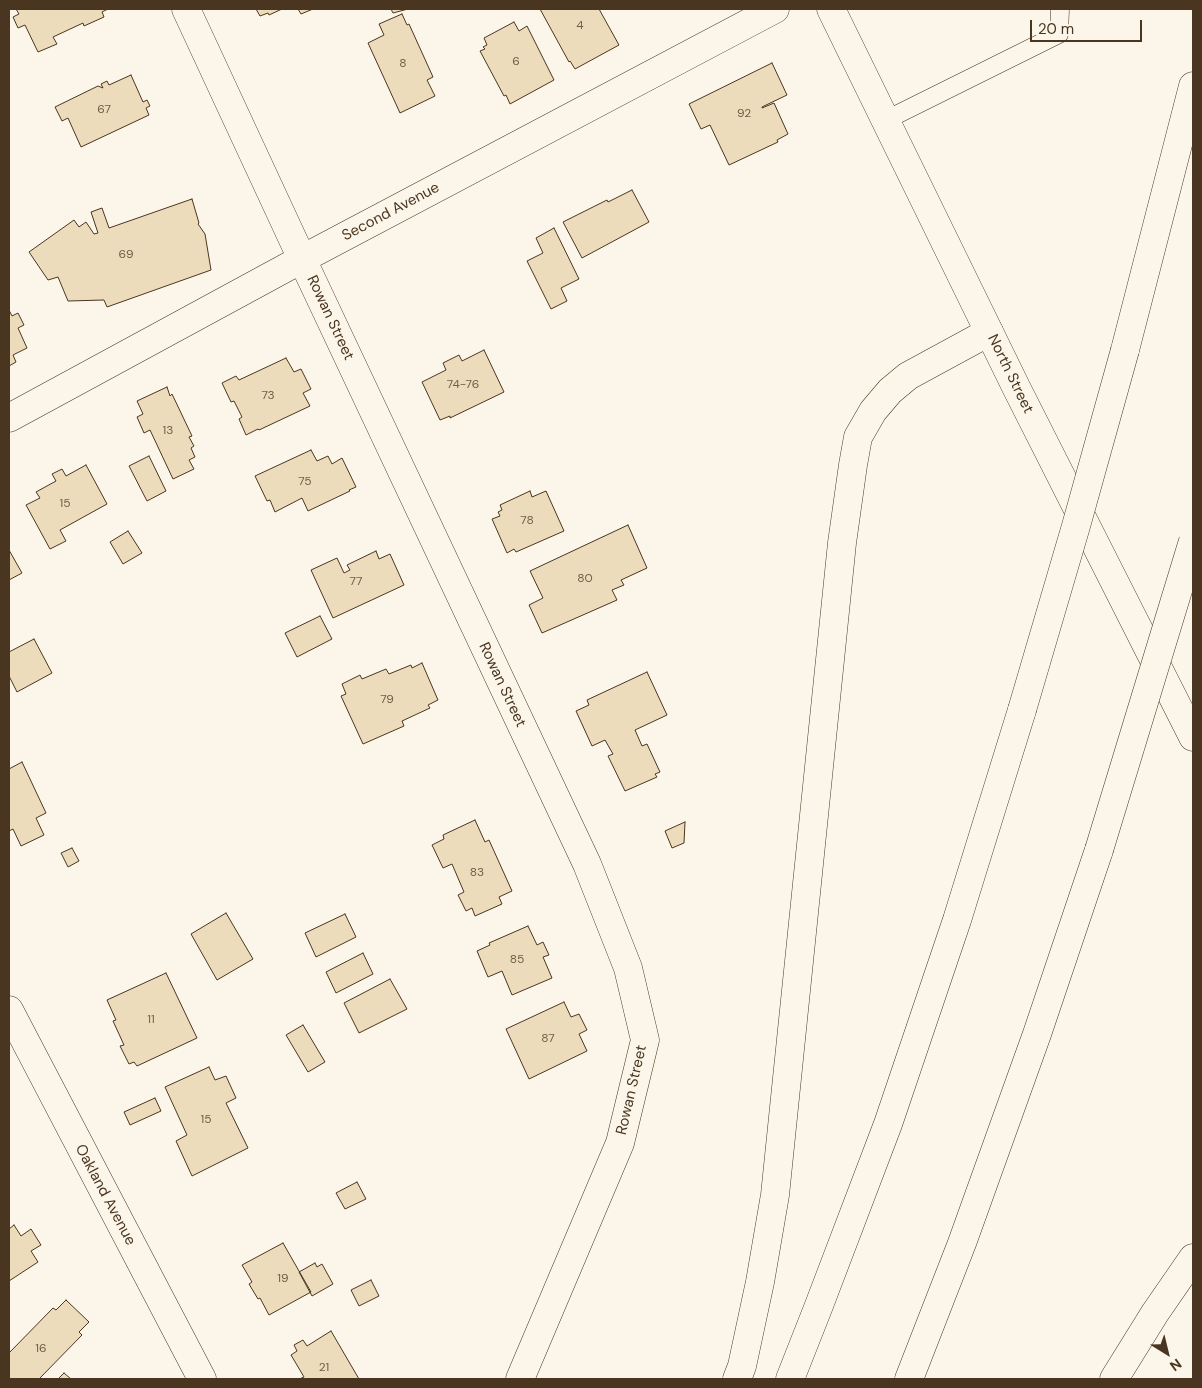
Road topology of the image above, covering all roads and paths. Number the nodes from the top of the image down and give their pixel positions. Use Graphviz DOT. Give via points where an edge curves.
graph roads {
  1 [pos="186,9"];
  2 [pos="775,9"];
  3 [pos="831,9"];
  4 [pos="1060,9"];
  5 [pos="1193,86"];
  6 [pos="886,120"];
  7 [pos="302,259"];
  8 [pos="989,332"];
  9 [pos="9,418"];
  10 [pos="1193,541"];
  11 [pos="1193,737"];
  12 [pos="9,1010"];
  13 [pos="1193,1235"];
  14 [pos="1193,1258"];
  15 [pos="1154,1313"];
  16 [pos="202,1379"];
  17 [pos="520,1379"];
  18 [pos="738,1379"];
  19 [pos="790,1379"];
  20 [pos="909,1379"];
  21 [pos="1114,1379"];
  1 -- 7 [label="main road, Rowan Street"];
  2 -- 7 [label="main road, Second Avenue"];
  3 -- 6 [label="main road, North Street"];
  4 -- 6 [label="lane" via="1059,34"];
  5 -- 19 [label="main road, bridge" via="1076,526 957,920 888,1124"];
  6 -- 8 [label="main road, North Street"];
  7 -- 9 [label="main road, Second Avenue"];
  7 -- 17 [label="main road, Rowan Street" via="587,864 628,968 645,1040 620,1143"];
  8 -- 11 [label="main road, North Street"];
  8 -- 18 [label="main road" via="908,376 873,411 858,437 841,553 775,1195"];
  10 -- 20 [label="main road, bridge" via="1099,850 1034,1043"];
  12 -- 16 [label="main road, Oakland Avenue"];
  13 -- 15 [label="main road"];
  14 -- 15 [label="main road"];
  15 -- 21 [label="main road"];
}
